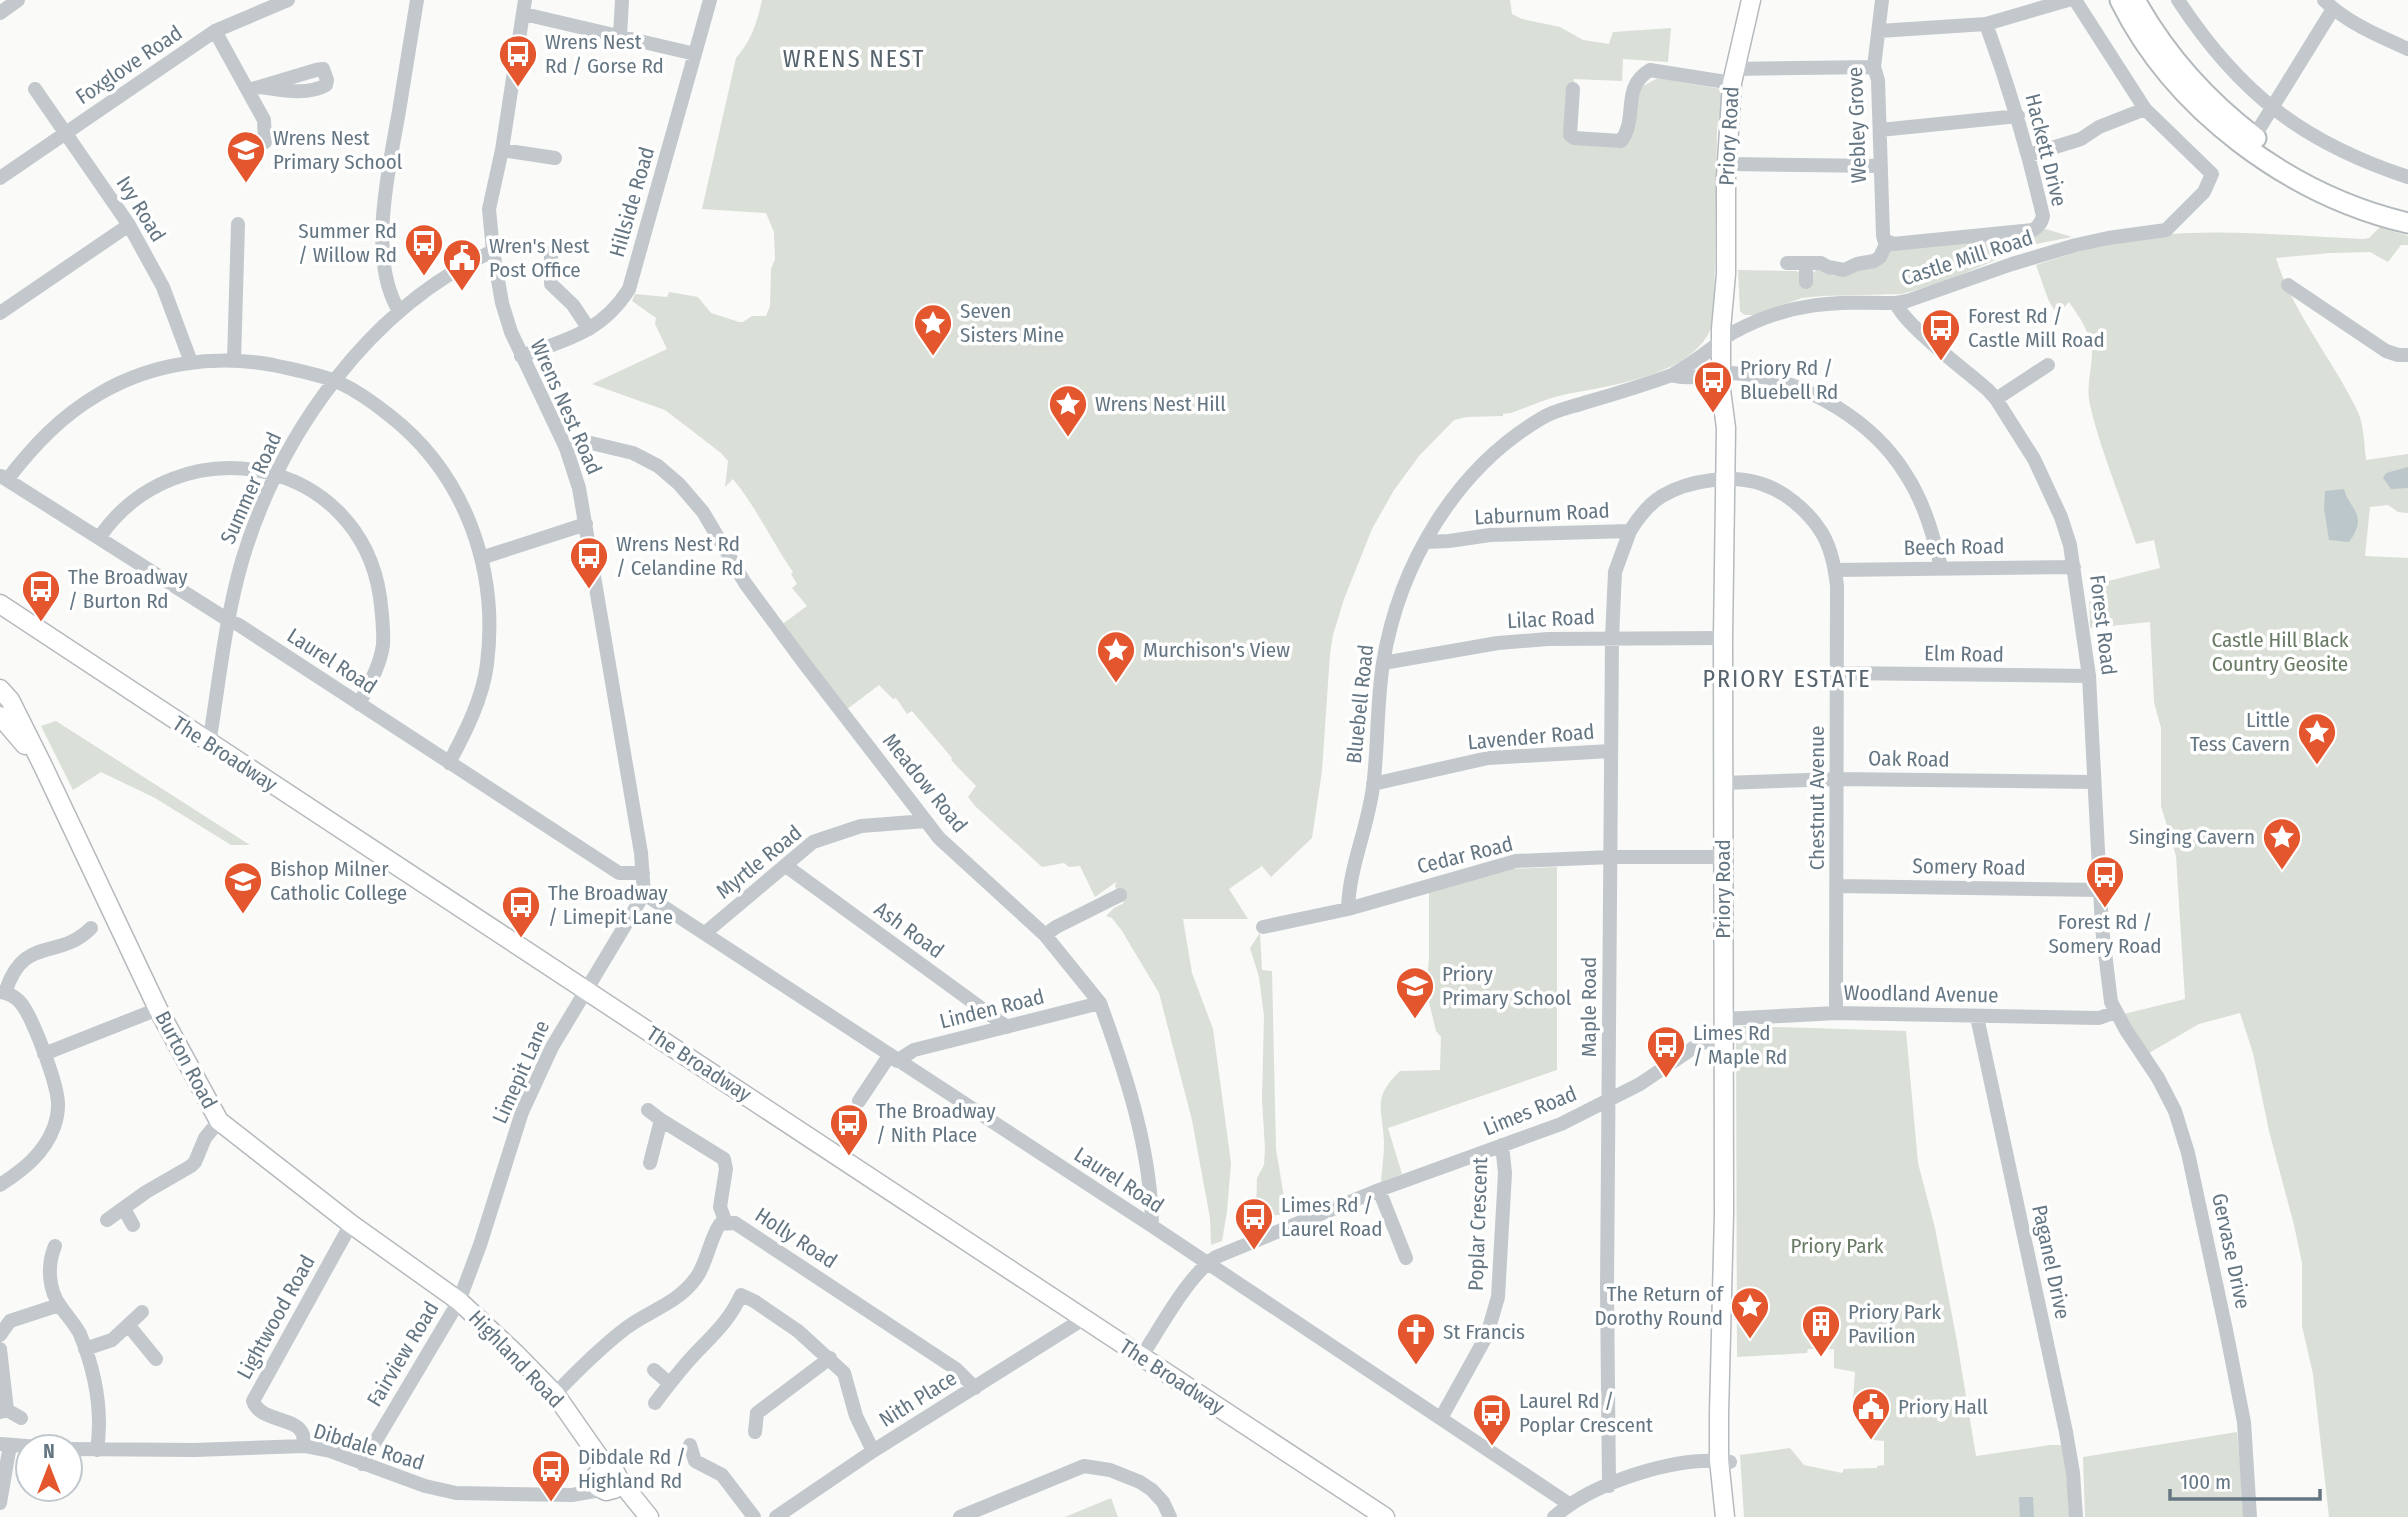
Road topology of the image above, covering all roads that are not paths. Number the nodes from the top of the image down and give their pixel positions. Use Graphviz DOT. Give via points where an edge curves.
graph roads {
  1 [pos="18,0"];
  2 [pos="288,0"];
  3 [pos="417,0"];
  4 [pos="622,0"];
  5 [pos="710,0"];
  6 [pos="1751,0"];
  7 [pos="1882,0"];
  8 [pos="2068,0"];
  9 [pos="2075,0"];
  10 [pos="2120,0"];
  11 [pos="2135,0"];
  12 [pos="2178,0"];
  13 [pos="2329,5"];
  14 [pos="524,7"];
  15 [pos="0,13"];
  16 [pos="1986,24"];
  17 [pos="215,31"];
  18 [pos="1880,31"];
  19 [pos="620,35"];
  20 [pos="2408,49"];
  21 [pos="695,54"];
  22 [pos="1874,66"];
  23 [pos="1733,76"];
  24 [pos="35,89"];
  25 [pos="1573,89"];
  26 [pos="2146,109"];
  27 [pos="2272,109"];
  28 [pos="2018,116"];
  29 [pos="1880,130"];
  30 [pos="67,133"];
  31 [pos="265,142"];
  32 [pos="2251,142"];
  33 [pos="502,150"];
  34 [pos="2029,155"];
  35 [pos="555,158"];
  36 [pos="1727,164"];
  37 [pos="1879,166"];
  38 [pos="2408,177"];
  39 [pos="0,178"];
  40 [pos="2408,211"];
  41 [pos="2408,223"];
  42 [pos="238,224"];
  43 [pos="129,225"];
  44 [pos="1890,243"];
  45 [pos="493,251"];
  46 [pos="551,253"];
  47 [pos="1787,263"];
  48 [pos="1805,263"];
  49 [pos="1805,282"];
  50 [pos="2288,285"];
  51 [pos="1896,303"];
  52 [pos="398,311"];
  53 [pos="0,313"];
  54 [pos="589,329"];
  55 [pos="1726,337"];
  56 [pos="2408,355"];
  57 [pos="521,356"];
  58 [pos="233,361"];
  59 [pos="191,362"];
  60 [pos="2048,365"];
  61 [pos="1727,373"];
  62 [pos="1672,375"];
  63 [pos="334,382"];
  64 [pos="1996,399"];
  65 [pos="1726,428"];
  66 [pos="566,448"];
  67 [pos="276,474"];
  68 [pos="3,478"];
  69 [pos="1726,480"];
  70 [pos="586,524"];
  71 [pos="1630,531"];
  72 [pos="99,537"];
  73 [pos="1426,542"];
  74 [pos="481,558"];
  75 [pos="1941,567"];
  76 [pos="2074,567"];
  77 [pos="1835,570"];
  78 [pos="4,608"];
  79 [pos="228,620"];
  80 [pos="1612,638"];
  81 [pos="1723,638"];
  82 [pos="1383,663"];
  83 [pos="1838,673"];
  84 [pos="2089,676"];
  85 [pos="0,689"];
  86 [pos="359,704"];
  87 [pos="0,716"];
  88 [pos="209,744"];
  89 [pos="1610,751"];
  90 [pos="449,763"];
  91 [pos="43,766"];
  92 [pos="1838,779"];
  93 [pos="2094,782"];
  94 [pos="1723,783"];
  95 [pos="1373,784"];
  96 [pos="926,821"];
  97 [pos="1723,857"];
  98 [pos="1611,858"];
  99 [pos="786,866"];
  100 [pos="643,873"];
  101 [pos="1838,886"];
  102 [pos="2100,890"];
  103 [pos="644,894"];
  104 [pos="1121,895"];
  105 [pos="1348,908"];
  106 [pos="1263,927"];
  107 [pos="705,933"];
  108 [pos="1045,935"];
  109 [pos="87,939"];
  110 [pos="585,990"];
  111 [pos="2,992"];
  112 [pos="1100,1003"];
  113 [pos="158,1009"];
  114 [pos="2116,1012"];
  115 [pos="1836,1013"];
  116 [pos="1978,1017"];
  117 [pos="1007,1027"];
  118 [pos="1725,1028"];
  119 [pos="44,1054"];
  120 [pos="893,1058"];
  121 [pos="1609,1100"];
  122 [pos="859,1101"];
  123 [pos="648,1110"];
  124 [pos="661,1119"];
  125 [pos="219,1121"];
  126 [pos="1502,1145"];
  127 [pos="650,1163"];
  128 [pos="0,1185"];
  129 [pos="1379,1190"];
  130 [pos="124,1209"];
  131 [pos="107,1220"];
  132 [pos="726,1223"];
  133 [pos="351,1224"];
  134 [pos="133,1225"];
  135 [pos="1152,1226"];
  136 [pos="55,1246"];
  137 [pos="1406,1258"];
  138 [pos="1206,1264"];
  139 [pos="459,1301"];
  140 [pos="59,1305"];
  141 [pos="142,1312"];
  142 [pos="1083,1319"];
  143 [pos="129,1326"];
  144 [pos="0,1335"];
  145 [pos="0,1349"];
  146 [pos="85,1349"];
  147 [pos="1722,1351"];
  148 [pos="1141,1357"];
  149 [pos="830,1358"];
  150 [pos="156,1359"];
  151 [pos="654,1370"];
  152 [pos="669,1383"];
  153 [pos="975,1388"];
  154 [pos="555,1394"];
  155 [pos="655,1403"];
  156 [pos="4,1411"];
  157 [pos="21,1418"];
  158 [pos="1441,1418"];
  159 [pos="755,1432"];
  160 [pos="690,1444"];
  161 [pos="5,1445"];
  162 [pos="303,1446"];
  163 [pos="84,1450"];
  164 [pos="97,1450"];
  165 [pos="873,1451"];
  166 [pos="1724,1461"];
  167 [pos="362,1464"];
  168 [pos="605,1476"];
  169 [pos="1609,1486"];
  170 [pos="0,1503"];
  171 [pos="1569,1504"];
  172 [pos="649,1517"];
  173 [pos="754,1517"];
  174 [pos="776,1517"];
  175 [pos="960,1517"];
  176 [pos="1170,1517"];
  177 [pos="1385,1517"];
  178 [pos="1555,1517"];
  179 [pos="1725,1517"];
  180 [pos="1736,1517"];
  181 [pos="2076,1517"];
  182 [pos="2250,1517"];
  1 -- 15 [label="street"];
  2 -- 17 [label="street, Foxglove Road"];
  3 -- 52 [label="street" via="384,200 384,268 389,295"];
  4 -- 19 [label="street"];
  5 -- 21 [label="street, Hillside Road"];
  6 -- 23 [label="main road, Priory Road"];
  7 -- 18 [label="street, Webley Grove"];
  8 -- 16 [label="street"];
  9 -- 26 [label="street"];
  10 -- 32 [label="highway" via="2133,26 2169,74 2223,129"];
  11 -- 32 [label="highway" via="2180,68"];
  12 -- 27 [label="street" via="2238,77"];
  13 -- 20 [label="street" via="2369,32"];
  13 -- 27 [label="street"];
  14 -- 19 [label="street"];
  14 -- 33 [label="street, Wrens Nest Road"];
  16 -- 18 [label="street"];
  16 -- 28 [label="street, Hackett Drive"];
  17 -- 30 [label="street, Foxglove Road"];
  17 -- 31 [label="street" via="255,88"];
  18 -- 22 [label="street, Webley Grove"];
  19 -- 21 [label="street"];
  21 -- 54 [label="street, Hillside Road" via="629,289 618,306"];
  22 -- 23 [label="street"];
  22 -- 29 [label="street, Webley Grove"];
  23 -- 25 [label="street" via="1650,70 1633,87 1627,133 1621,141 1570,135"];
  23 -- 36 [label="main road, Priory Road"];
  24 -- 30 [label="street, Ivy Road"];
  26 -- 34 [label="street" via="2081,139"];
  26 -- 51 [label="street, Castle Mill Road" via="2212,174 2204,192 2166,230 2076,245"];
  27 -- 32 [label="street"];
  27 -- 38 [label="street" via="2351,155"];
  28 -- 29 [label="street"];
  28 -- 34 [label="street, Hackett Drive"];
  29 -- 37 [label="street, Webley Grove"];
  30 -- 39 [label="street, Foxglove Road"];
  30 -- 43 [label="street, Ivy Road"];
  32 -- 40 [label="highway" via="2348,191"];
  32 -- 41 [label="highway" via="2301,182 2339,202"];
  33 -- 35 [label="street"];
  33 -- 45 [label="street, Wrens Nest Road" via="489,209"];
  34 -- 44 [label="street, Hackett Drive" via="2043,216 2034,230"];
  36 -- 37 [label="street"];
  36 -- 55 [label="main road, Priory Road" via="1722,305"];
  37 -- 44 [label="street, Webley Grove" via="1883,235"];
  42 -- 58 [label="street"];
  43 -- 53 [label="street"];
  43 -- 59 [label="street, Ivy Road" via="163,287"];
  44 -- 48 [label="street" via="1874,261 1844,270"];
  45 -- 52 [label="street, Summer Road" via="437,280"];
  45 -- 57 [label="street, Wrens Nest Road" via="502,303"];
  46 -- 54 [label="street" via="551,284"];
  47 -- 48 [label="street"];
  48 -- 49 [label="street"];
  50 -- 56 [label="street" via="2386,351"];
  51 -- 55 [label="street, Castle Mill Road" via="1797,307"];
  51 -- 64 [label="street, Forest Road" via="1910,323"];
  52 -- 63 [label="street, Summer Road"];
  54 -- 57 [label="street, Hillside Road"];
  55 -- 61 [label="main road, Priory Road"];
  55 -- 62 [label="street, Castle Mill Road"];
  57 -- 66 [label="street, Wrens Nest Road"];
  58 -- 59 [label="street"];
  58 -- 63 [label="street" via="304,371"];
  59 -- 68 [label="street" via="101,392 73,411"];
  60 -- 64 [label="street"];
  61 -- 62 [label="street, Bluebell Road"];
  61 -- 65 [label="main road, Priory Road" via="1722,401"];
  61 -- 65 [label="main road, Priory Road" via="1732,390"];
  61 -- 75 [label="street, Bluebell Road" via="1769,378 1807,392 1866,428 1906,473 1933,534"];
  62 -- 73 [label="street, Bluebell Road" via="1542,418 1484,460 1453,496"];
  63 -- 67 [label="street, Summer Road"];
  63 -- 74 [label="street" via="376,405 433,456 470,519"];
  64 -- 76 [label="street, Forest Road" via="2034,459 2061,517"];
  65 -- 69 [label="main road, Priory Road"];
  66 -- 70 [label="street, Wrens Nest Road"];
  66 -- 96 [label="street, Meadow Road" via="591,443 633,453 679,484 703,512 746,583 804,663"];
  67 -- 72 [label="street" via="219,468 164,481 111,519"];
  67 -- 79 [label="street, Summer Road" via="246,550"];
  67 -- 86 [label="street" via="330,504 370,558 382,608 383,646"];
  68 -- 72 [label="street, Laurel Road"];
  69 -- 71 [label="street, Laburnum Road" via="1703,481 1661,496"];
  69 -- 77 [label="street, Chestnut Avenue" via="1762,484 1802,509 1821,531"];
  69 -- 81 [label="main road, Priory Road"];
  70 -- 74 [label="street"];
  70 -- 100 [label="street, Wrens Nest Road"];
  71 -- 73 [label="street, Laburnum Road"];
  71 -- 80 [label="street, Maple Road" via="1615,572"];
  72 -- 79 [label="street, Laurel Road"];
  73 -- 82 [label="street, Bluebell Road" via="1399,598"];
  74 -- 90 [label="street" via="488,593 487,667"];
  75 -- 76 [label="street, Beech Road"];
  75 -- 77 [label="street, Beech Road"];
  76 -- 84 [label="street, Forest Road"];
  77 -- 83 [label="street, Chestnut Avenue"];
  78 -- 88 [label="main road, The Broadway"];
  79 -- 86 [label="street, Laurel Road"];
  79 -- 88 [label="street, Summer Road"];
  80 -- 81 [label="street, Lilac Road"];
  80 -- 82 [label="street, Lilac Road" via="1498,643"];
  80 -- 89 [label="street, Maple Road"];
  81 -- 94 [label="main road, Priory Road"];
  82 -- 95 [label="street, Bluebell Road"];
  83 -- 84 [label="street, Elm Road"];
  83 -- 92 [label="street, Chestnut Avenue"];
  84 -- 93 [label="street, Forest Road"];
  85 -- 91 [label="main road, Burton Road"];
  86 -- 90 [label="street, Laurel Road"];
  87 -- 91 [label="main road, Burton Road"];
  88 -- 110 [label="main road, The Broadway"];
  89 -- 95 [label="street, Lavender Road" via="1488,758"];
  89 -- 98 [label="street, Maple Road"];
  90 -- 100 [label="street, Laurel Road" via="619,873"];
  91 -- 113 [label="main road, Burton Road"];
  92 -- 93 [label="street, Oak Road"];
  92 -- 94 [label="street, Oak Road"];
  92 -- 101 [label="street, Chestnut Avenue"];
  93 -- 102 [label="street, Forest Road"];
  94 -- 97 [label="main road, Priory Road"];
  95 -- 105 [label="street, Bluebell Road" via="1348,886"];
  96 -- 99 [label="street, Myrtle Road" via="861,826 813,842"];
  96 -- 108 [label="street, Meadow Road"];
  97 -- 98 [label="street, Cedar Road"];
  97 -- 118 [label="main road, Priory Road"];
  98 -- 105 [label="street, Cedar Road" via="1516,861"];
  98 -- 121 [label="street, Maple Road"];
  99 -- 107 [label="street, Myrtle Road"];
  99 -- 117 [label="street, Ash Road"];
  100 -- 103 [label="street"];
  101 -- 102 [label="street, Somery Road"];
  101 -- 115 [label="street, Chestnut Avenue"];
  102 -- 114 [label="street, Forest Road" via="2107,977"];
  103 -- 107 [label="street, Laurel Road"];
  103 -- 110 [label="street, Limepit Lane"];
  104 -- 108 [label="street"];
  105 -- 106 [label="street, Cedar Road"];
  107 -- 120 [label="street, Laurel Road"];
  108 -- 112 [label="street, Meadow Road"];
  109 -- 111 [label="street" via="25,957"];
  110 -- 139 [label="street, Limepit Lane" via="522,1112"];
  110 -- 142 [label="main road, The Broadway"];
  111 -- 119 [label="street" via="26,1010"];
  112 -- 117 [label="street, Linden Road"];
  112 -- 135 [label="street, Meadow Road" via="1132,1096"];
  113 -- 119 [label="street"];
  113 -- 125 [label="main road, Burton Road"];
  114 -- 116 [label="street, Woodland Avenue" via="2099,1018"];
  114 -- 182 [label="street, Gervase Drive" via="2175,1111 2188,1153 2244,1422"];
  115 -- 116 [label="street, Woodland Avenue"];
  115 -- 118 [label="street, Woodland Avenue"];
  116 -- 181 [label="street, Paganel Drive" via="2066,1432"];
  117 -- 120 [label="street, Linden Road"];
  118 -- 121 [label="street, Limes Road"];
  118 -- 147 [label="main road, Priory Road"];
  119 -- 128 [label="street" via="59,1104 54,1127 29,1164"];
  120 -- 122 [label="street"];
  120 -- 135 [label="street, Laurel Road"];
  121 -- 126 [label="street, Limes Road" via="1561,1124"];
  121 -- 169 [label="street, Maple Road"];
  123 -- 124 [label="street"];
  124 -- 127 [label="street"];
  124 -- 132 [label="street" via="724,1159 720,1207"];
  125 -- 130 [label="street" via="191,1166"];
  125 -- 133 [label="main road, Burton Road"];
  126 -- 129 [label="street, Limes Road"];
  126 -- 158 [label="street, Poplar Crescent" via="1505,1173 1498,1297 1487,1335"];
  129 -- 137 [label="street"];
  129 -- 138 [label="street, Limes Road"];
  130 -- 131 [label="street"];
  130 -- 134 [label="street"];
  132 -- 153 [label="street, Holly Road" via="735,1223 956,1368"];
  132 -- 154 [label="street, Holly Road" via="715,1231 696,1278 670,1304 628,1326"];
  133 -- 139 [label="main road, Burton Road"];
  133 -- 162 [label="street, Lightwood Road" via="253,1402 265,1415 298,1428"];
  135 -- 138 [label="street, Laurel Road"];
  136 -- 140 [label="street" via="50,1275"];
  138 -- 148 [label="street, Limes Road"];
  138 -- 158 [label="street, Laurel Road"];
  139 -- 154 [label="main road, Highland Road"];
  139 -- 167 [label="street, Fairview Road"];
  140 -- 144 [label="street" via="10,1321"];
  140 -- 146 [label="street" via="78,1330"];
  141 -- 143 [label="street"];
  142 -- 148 [label="main road, The Broadway"];
  142 -- 153 [label="street, Nith Place"];
  143 -- 146 [label="street" via="112,1340"];
  143 -- 150 [label="street"];
  145 -- 156 [label="street"];
  146 -- 164 [label="street" via="99,1400"];
  147 -- 166 [label="main road, Priory Road"];
  147 -- 166 [label="main road, Priory Road" via="1729,1427"];
  148 -- 177 [label="main road, The Broadway"];
  149 -- 152 [label="street" via="744,1289 723,1326"];
  149 -- 159 [label="street" via="762,1408"];
  149 -- 165 [label="street" via="844,1373 856,1416"];
  151 -- 152 [label="street"];
  152 -- 155 [label="street"];
  153 -- 165 [label="street, Nith Place"];
  154 -- 168 [label="main road, Highland Road"];
  156 -- 157 [label="street"];
  158 -- 171 [label="street, Laurel Road"];
  160 -- 173 [label="street" via="695,1461 722,1475"];
  161 -- 170 [label="street"];
  162 -- 164 [label="street, Dibdale Road"];
  162 -- 167 [label="street, Dibdale Road"];
  163 -- 164 [label="street, Dibdale Road"];
  165 -- 174 [label="street, Nith Place"];
  166 -- 169 [label="street" via="1660,1468"];
  166 -- 179 [label="main road, Priory Road"];
  166 -- 180 [label="main road, Priory Road"];
  167 -- 168 [label="street, Dibdale Road" via="456,1493 572,1495"];
  168 -- 172 [label="main road, Highland Road"];
  169 -- 171 [label="street"];
  171 -- 178 [label="street"];
  175 -- 176 [label="street" via="1084,1466 1110,1469 1140,1482 1153,1490"];
}
